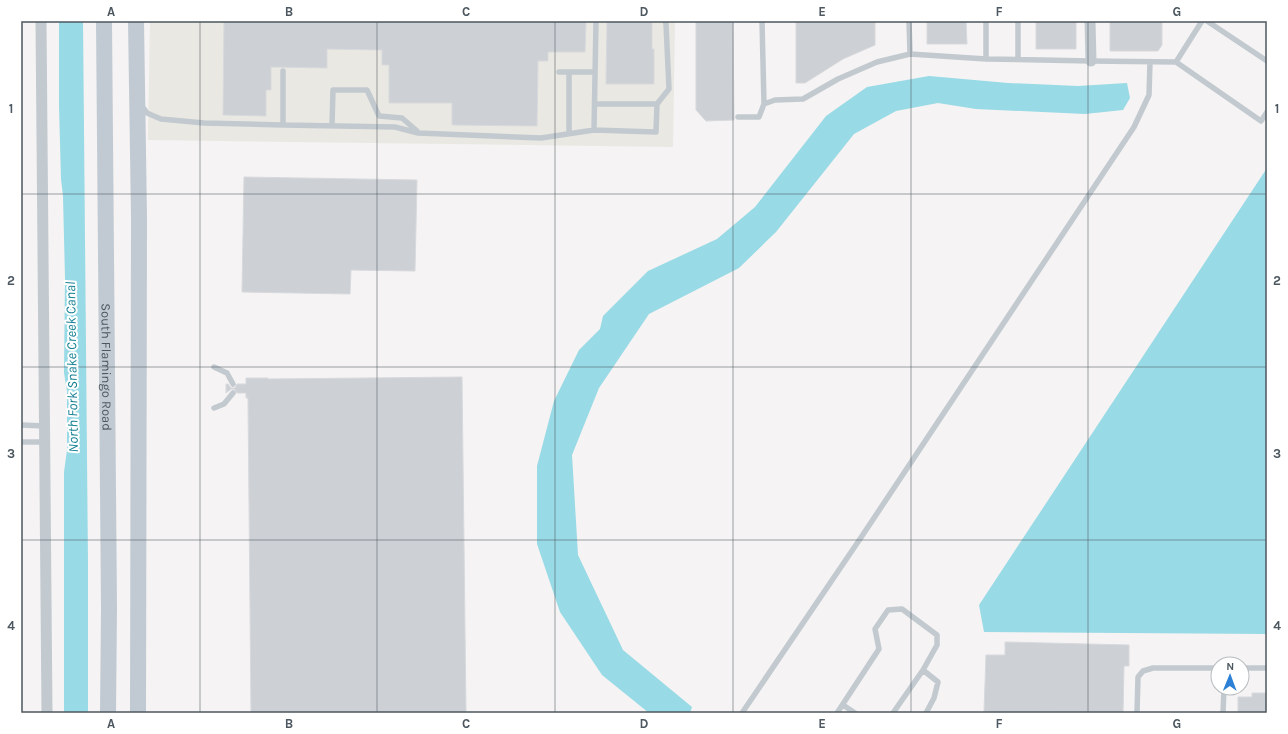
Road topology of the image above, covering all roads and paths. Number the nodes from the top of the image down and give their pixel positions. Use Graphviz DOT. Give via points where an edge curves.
graph roads {
  1 [pos="42,21"];
  2 [pos="104,21"];
  3 [pos="136,21"];
  4 [pos="596,21"];
  5 [pos="665,21"];
  6 [pos="762,21"];
  7 [pos="908,21"];
  8 [pos="986,21"];
  9 [pos="1018,21"];
  10 [pos="1090,21"];
  11 [pos="1202,21"];
  12 [pos="1207,21"];
  13 [pos="910,54"];
  14 [pos="986,59"];
  15 [pos="1018,59"];
  16 [pos="1267,61"];
  17 [pos="1091,62"];
  18 [pos="1150,62"];
  19 [pos="1176,62"];
  20 [pos="283,71"];
  21 [pos="559,72"];
  22 [pos="569,72"];
  23 [pos="595,72"];
  24 [pos="137,97"];
  25 [pos="595,104"];
  26 [pos="657,104"];
  27 [pos="764,104"];
  28 [pos="1267,112"];
  29 [pos="738,117"];
  30 [pos="283,125"];
  31 [pos="332,126"];
  32 [pos="594,130"];
  33 [pos="418,133"];
  34 [pos="569,133"];
  35 [pos="214,368"];
  36 [pos="233,384"];
  37 [pos="233,393"];
  38 [pos="214,408"];
  39 [pos="21,425"];
  40 [pos="45,426"];
  41 [pos="21,442"];
  42 [pos="45,442"];
  43 [pos="1210,668"];
  44 [pos="1250,668"];
  45 [pos="1267,668"];
  46 [pos="923,670"];
  47 [pos="1223,696"];
  48 [pos="843,705"];
  49 [pos="47,713"];
  50 [pos="108,713"];
  51 [pos="138,713"];
  52 [pos="742,713"];
  53 [pos="837,713"];
  54 [pos="855,713"];
  55 [pos="893,713"];
  56 [pos="926,713"];
  57 [pos="1137,713"];
  58 [pos="1222,713"];
  1 -- 40 [label="street"];
  2 -- 50 [label="main road, South Flamingo Road"];
  3 -- 24 [label="main road"];
  4 -- 23 [label="lane"];
  5 -- 26 [label="lane" via="669,89"];
  6 -- 27 [label="lane"];
  7 -- 13 [label="lane"];
  8 -- 14 [label="lane"];
  9 -- 15 [label="lane"];
  10 -- 17 [label="street"];
  11 -- 19 [label="lane"];
  12 -- 16 [label="lane"];
  13 -- 14 [label="lane"];
  13 -- 27 [label="lane" via="877,62 803,98 775,100"];
  14 -- 15 [label="lane"];
  15 -- 17 [label="lane"];
  17 -- 18 [label="lane"];
  18 -- 19 [label="lane"];
  18 -- 52 [label="lane" via="1149,95 1134,127"];
  19 -- 28 [label="lane" via="1261,121"];
  20 -- 30 [label="lane"];
  21 -- 22 [label="lane"];
  22 -- 23 [label="lane"];
  22 -- 34 [label="lane"];
  23 -- 25 [label="lane"];
  24 -- 30 [label="lane" via="147,113 154,118"];
  24 -- 51 [label="main road"];
  25 -- 26 [label="lane"];
  25 -- 32 [label="lane"];
  26 -- 32 [label="lane" via="656,132"];
  27 -- 29 [label="lane" via="759,116"];
  30 -- 31 [label="lane"];
  31 -- 33 [label="lane" via="395,127"];
  31 -- 33 [label="lane" via="333,90 366,90 379,116 402,118"];
  32 -- 34 [label="lane"];
  33 -- 34 [label="lane" via="541,138"];
  35 -- 36 [label="lane" via="227,373"];
  37 -- 38 [label="lane" via="224,404"];
  39 -- 40 [label="lane"];
  40 -- 42 [label="street"];
  41 -- 42 [label="lane"];
  42 -- 49 [label="street"];
  43 -- 57 [label="lane" via="1153,668 1142,671 1138,677"];
  44 -- 45 [label="lane"];
  46 -- 48 [label="lane" via="937,645 937,635 902,609 888,610 875,629 879,649"];
  46 -- 55 [label="lane"];
  46 -- 56 [label="lane" via="938,682 934,698"];
  47 -- 58 [label="lane"];
  48 -- 53 [label="lane"];
  48 -- 54 [label="lane"];
}
